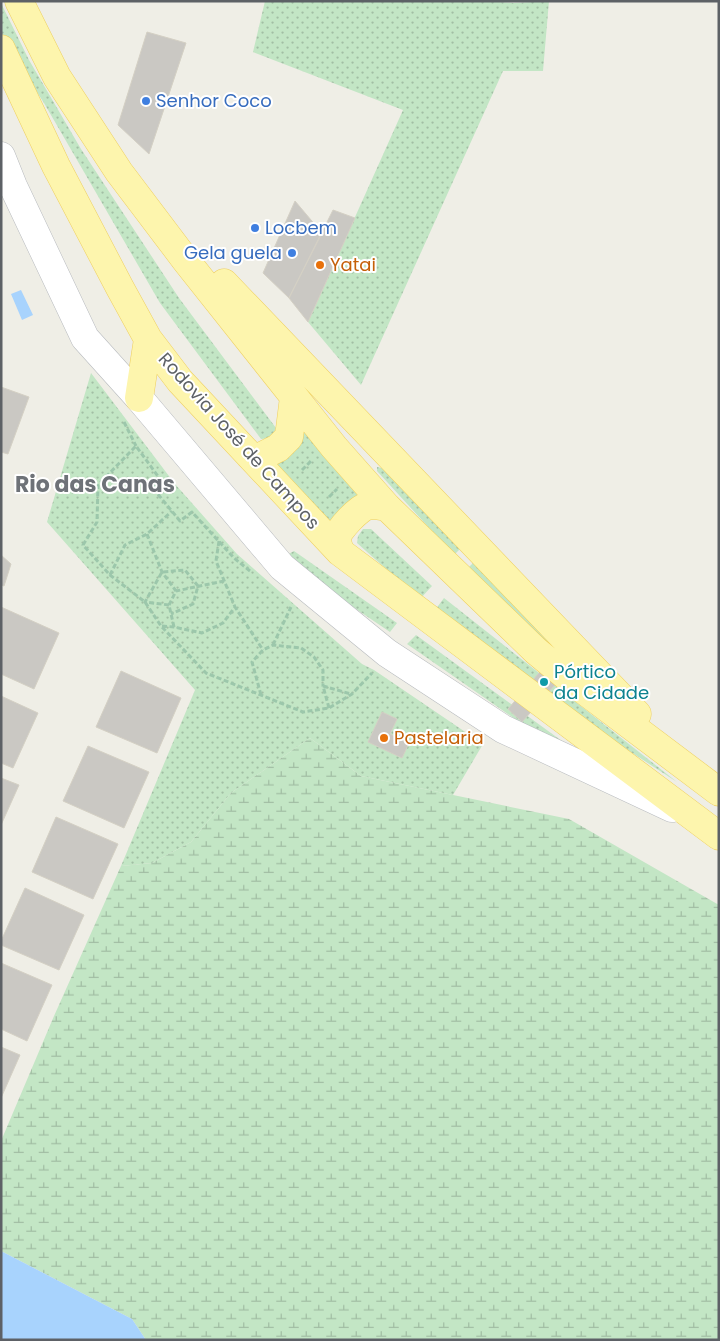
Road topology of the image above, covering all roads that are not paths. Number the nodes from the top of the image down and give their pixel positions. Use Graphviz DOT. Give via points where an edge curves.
graph roads {
  1 [pos="19,1"];
  2 [pos="1,50"];
  3 [pos="1,156"];
  4 [pos="119,172"];
  5 [pos="148,339"];
  6 [pos="294,397"];
  7 [pos="139,398"];
  8 [pos="250,456"];
  9 [pos="387,507"];
  10 [pos="340,552"];
  11 [pos="694,773"];
  12 [pos="719,792"];
  13 [pos="708,828"];
  1 -- 4 [label="main road" via="58,77"];
  2 -- 5 [label="main road, Rodovia José de Campos" via="56,166"];
  3 -- 7 [label="street" via="85,338"];
  4 -- 6 [label="main road"];
  4 -- 11 [label="main road"];
  5 -- 7 [label="main road"];
  5 -- 8 [label="main road, Rodovia José de Campos" via="180,381"];
  6 -- 8 [label="main road" via="288,437 278,448 260,458"];
  6 -- 9 [label="main road"];
  7 -- 13 [label="street" via="282,567 387,653 503,729"];
  8 -- 10 [label="main road, Rodovia José de Campos"];
  9 -- 10 [label="main road" via="364,507 350,518 337,534"];
  9 -- 11 [label="main road" via="536,651"];
  10 -- 13 [label="main road, Rodovia José de Campos"];
  11 -- 12 [label="main road"];
}
